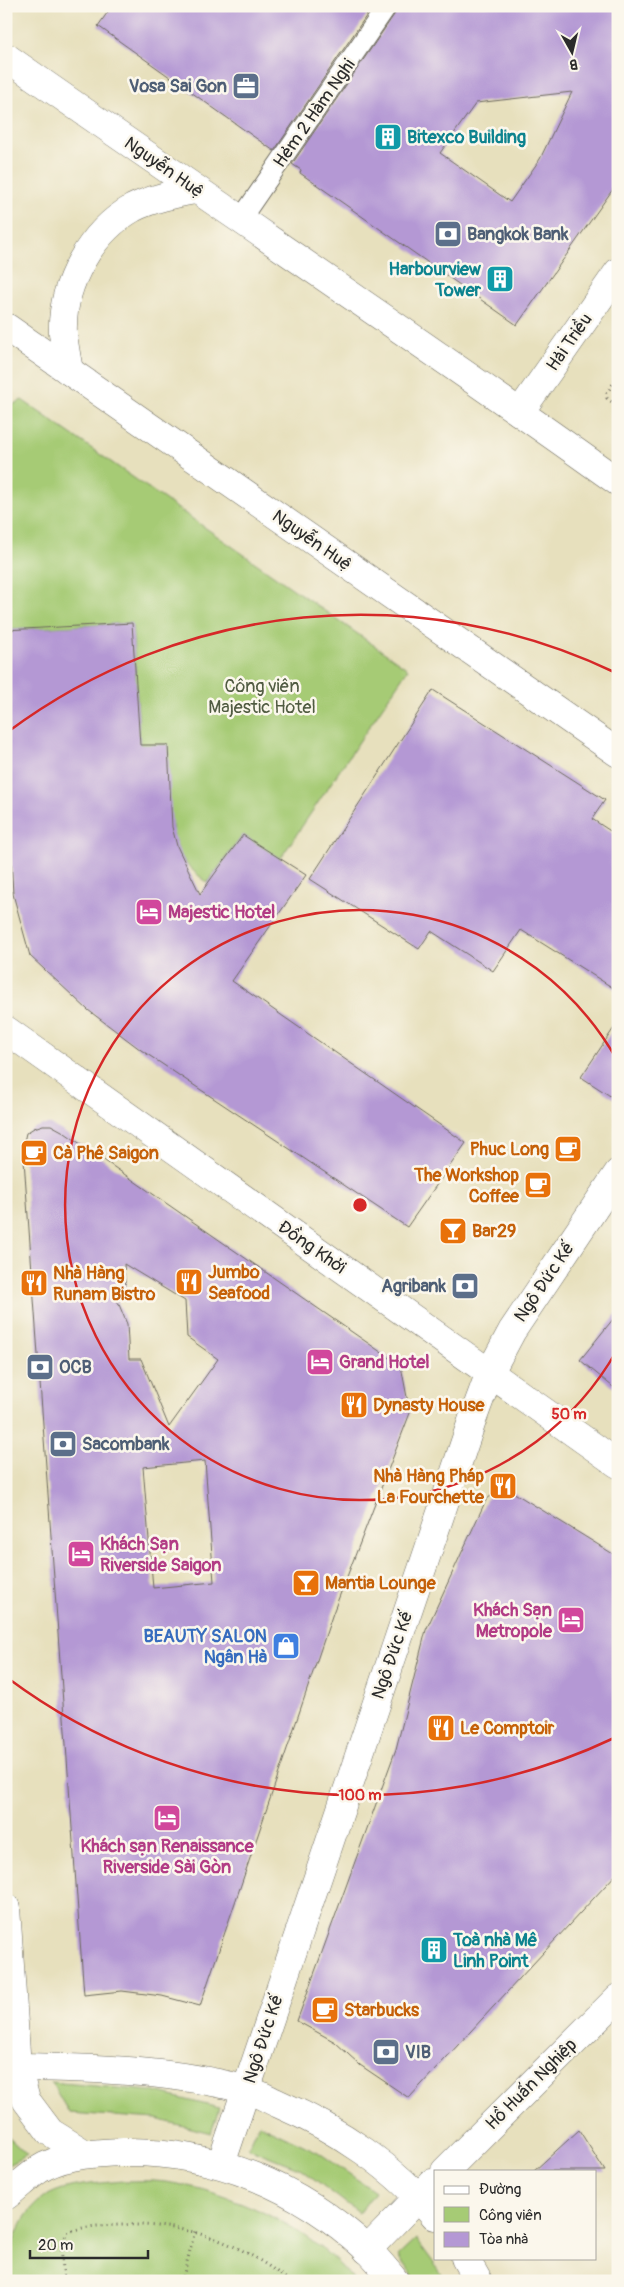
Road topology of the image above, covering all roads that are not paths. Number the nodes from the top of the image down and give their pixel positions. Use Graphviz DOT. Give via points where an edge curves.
graph roads {
  1 [pos="387,6"];
  2 [pos="6,57"];
  3 [pos="195,190"];
  4 [pos="240,220"];
  5 [pos="618,272"];
  6 [pos="6,327"];
  7 [pos="69,370"];
  8 [pos="520,412"];
  9 [pos="618,482"];
  10 [pos="618,753"];
  11 [pos="6,1030"];
  12 [pos="618,1173"];
  13 [pos="490,1372"];
  14 [pos="618,1464"];
  15 [pos="6,1908"];
  16 [pos="618,1998"];
  17 [pos="17,2067"];
  18 [pos="246,2089"];
  19 [pos="84,2153"];
  20 [pos="221,2164"];
  21 [pos="446,2170"];
  22 [pos="6,2196"];
  23 [pos="430,2198"];
  24 [pos="367,2250"];
  25 [pos="466,2260"];
  26 [pos="395,2281"];
  27 [pos="478,2281"];
  1 -- 4 [label="lane, Hẻm 2 Hàm Nghi"];
  2 -- 3 [label="street, Nguyễn Huệ"];
  3 -- 4 [label="street, Nguyễn Huệ"];
  3 -- 7 [label="street" via="158,197 132,209 89,249 74,274 66,301 63,332"];
  4 -- 8 [label="street, Nguyễn Huệ"];
  5 -- 8 [label="street, Hải Triều"];
  6 -- 7 [label="street, Nguyễn Huệ"];
  7 -- 10 [label="street, Nguyễn Huệ"];
  8 -- 9 [label="street, Nguyễn Huệ"];
  11 -- 13 [label="street, Ðồng Khởi"];
  12 -- 13 [label="street, Ngô Ðức Kế" via="512,1331"];
  13 -- 14 [label="street, Ðồng Khởi"];
  13 -- 18 [label="street, Ngô Ðức Kế"];
  15 -- 17 [label="street"];
  16 -- 21 [label="street, Hồ Huấn Nghiệp"];
  17 -- 18 [label="street" via="143,2072"];
  17 -- 19 [label="street" via="26,2100 50,2132"];
  18 -- 20 [label="street, Ngô Ðức Kế"];
  18 -- 23 [label="street" via="299,2113 359,2147"];
  19 -- 20 [label="street" via="175,2154"];
  19 -- 22 [label="street" via="44,2166"];
  20 -- 24 [label="street" via="272,2184 317,2211"];
  23 -- 24 [label="street"];
  24 -- 26 [label="street"];
  25 -- 27 [label="street"];
}
